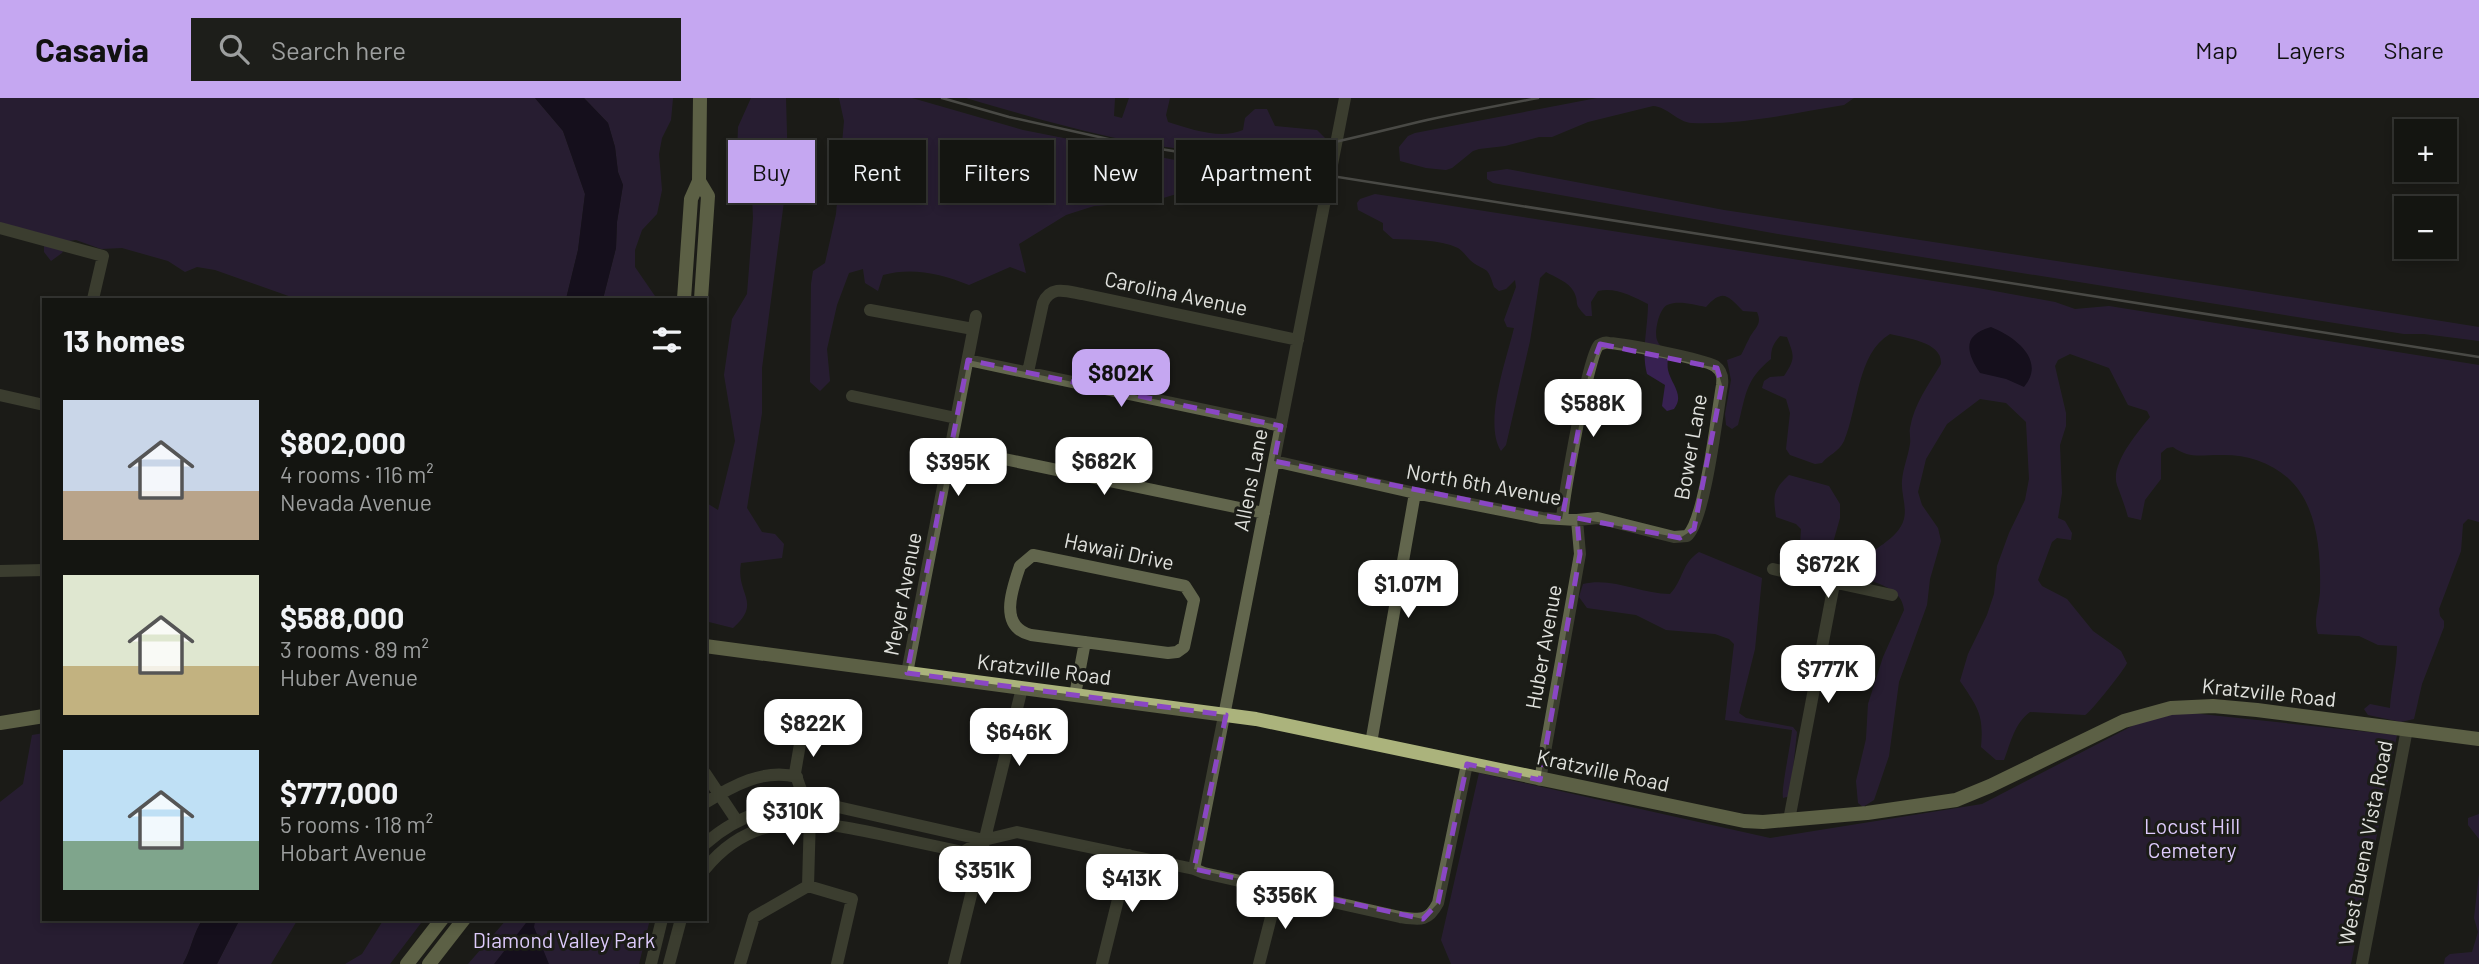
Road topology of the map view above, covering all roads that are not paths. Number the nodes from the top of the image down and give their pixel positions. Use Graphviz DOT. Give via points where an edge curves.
graph roads {
  1 [pos="700,98"];
  2 [pos="1345,98"];
  3 [pos="699,181"];
  4 [pos="0,228"];
  5 [pos="93,298"];
  6 [pos="684,298"];
  7 [pos="701,298"];
  8 [pos="870,310"];
  9 [pos="976,316"];
  10 [pos="973,330"];
  11 [pos="1298,340"];
  12 [pos="968,360"];
  13 [pos="1028,372"];
  14 [pos="0,395"];
  15 [pos="852,396"];
  16 [pos="42,405"];
  17 [pos="956,418"];
  18 [pos="1281,426"];
  19 [pos="951,448"];
  20 [pos="1274,461"];
  21 [pos="1415,493"];
  22 [pos="1264,513"];
  23 [pos="1562,519"];
  24 [pos="1577,520"];
  25 [pos="1687,536"];
  26 [pos="1773,569"];
  27 [pos="42,570"];
  28 [pos="0,571"];
  29 [pos="1834,584"];
  30 [pos="1892,596"];
  31 [pos="1085,642"];
  32 [pos="707,646"];
  33 [pos="907,673"];
  34 [pos="1022,688"];
  35 [pos="1075,695"];
  36 [pos="805,715"];
  37 [pos="1226,715"];
  38 [pos="42,716"];
  39 [pos="0,723"];
  40 [pos="2407,729"];
  41 [pos="2479,739"];
  42 [pos="1371,743"];
  43 [pos="1467,764"];
  44 [pos="707,776"];
  45 [pos="797,777"];
  46 [pos="1540,780"];
  47 [pos="719,794"];
  48 [pos="707,802"];
  49 [pos="806,804"];
  50 [pos="1789,820"];
  51 [pos="737,821"];
  52 [pos="810,822"];
  53 [pos="984,840"];
  54 [pos="707,843"];
  55 [pos="1129,855"];
  56 [pos="707,867"];
  57 [pos="1195,869"];
  58 [pos="808,886"];
  59 [pos="1278,890"];
  60 [pos="440,921"];
  61 [pos="462,921"];
  62 [pos="662,921"];
  63 [pos="680,921"];
  64 [pos="407,964"];
  65 [pos="429,964"];
  66 [pos="651,964"];
  67 [pos="669,964"];
  68 [pos="740,964"];
  69 [pos="837,964"];
  70 [pos="954,964"];
  71 [pos="1102,964"];
  72 [pos="1259,964"];
  73 [pos="2362,964"];
  1 -- 3 [label="main road"];
  2 -- 11 [label="street, Allens Lane"];
  3 -- 6 [label="main road" via="691,199"];
  3 -- 7 [label="main road" via="708,196"];
  4 -- 5 [label="street" via="103,256"];
  8 -- 10 [label="street"];
  9 -- 10 [label="street, Meyer Avenue"];
  10 -- 12 [label="street, Meyer Avenue"];
  11 -- 13 [label="street, Carolina Avenue" via="1060,290 1043,303"];
  11 -- 18 [label="street, Allens Lane"];
  12 -- 13 [label="street"];
  12 -- 17 [label="street, Meyer Avenue"];
  13 -- 18 [label="street"];
  14 -- 16 [label="street"];
  15 -- 17 [label="street"];
  17 -- 19 [label="street, Meyer Avenue"];
  18 -- 20 [label="street, Allens Lane"];
  19 -- 22 [label="street"];
  19 -- 33 [label="street, Meyer Avenue"];
  20 -- 21 [label="street, North 6th Avenue"];
  20 -- 22 [label="street, Allens Lane"];
  21 -- 23 [label="street, North 6th Avenue"];
  21 -- 42 [label="street"];
  22 -- 37 [label="street, Allens Lane"];
  23 -- 24 [label="street, North 6th Avenue"];
  23 -- 25 [label="street, Bower Lane" via="1588,377 1597,348 1608,342 1713,365 1721,373 1699,515"];
  24 -- 25 [label="street, North 6th Avenue" via="1598,518 1674,537"];
  24 -- 46 [label="street, Huber Avenue" via="1580,554"];
  26 -- 29 [label="street"];
  27 -- 28 [label="street"];
  29 -- 30 [label="street"];
  29 -- 50 [label="street"];
  31 -- 31 [label="street, Hawaii Drive" via="1168,653 1180,650 1187,641 1193,597 1181,585 1029,556 1018,572 1012,624 1022,633"];
  31 -- 35 [label="street"];
  32 -- 33 [label="main road, Kratzville Road"];
  33 -- 34 [label="main road, Kratzville Road"];
  34 -- 35 [label="main road, Kratzville Road"];
  34 -- 53 [label="street"];
  35 -- 37 [label="main road, Kratzville Road"];
  36 -- 45 [label="street" via="795,765"];
  37 -- 42 [label="main road, Kratzville Road"];
  37 -- 57 [label="street, Allens Lane"];
  38 -- 39 [label="main road"];
  40 -- 41 [label="main road, Kratzville Road"];
  40 -- 50 [label="main road, Kratzville Road" via="2235,708 2171,708 2124,721 1956,800"];
  40 -- 73 [label="street, West Buena Vista Road"];
  42 -- 43 [label="main road, Kratzville Road"];
  43 -- 46 [label="main road, Kratzville Road"];
  43 -- 59 [label="street" via="1432,913 1423,919 1400,917"];
  44 -- 47 [label="street"];
  45 -- 47 [label="street" via="763,776"];
  45 -- 49 [label="street"];
  46 -- 50 [label="main road, Kratzville Road" via="1725,818"];
  47 -- 48 [label="street"];
  47 -- 51 [label="street"];
  49 -- 51 [label="street" via="764,810"];
  49 -- 52 [label="street"];
  49 -- 53 [label="street" via="829,805"];
  51 -- 54 [label="street"];
  52 -- 53 [label="street" via="963,852"];
  52 -- 56 [label="street" via="755,832"];
  52 -- 58 [label="street"];
  53 -- 55 [label="street" via="1017,832"];
  53 -- 70 [label="street"];
  55 -- 57 [label="street"];
  55 -- 71 [label="street"];
  57 -- 59 [label="street"];
  58 -- 68 [label="street" via="754,917"];
  58 -- 69 [label="street" via="852,899"];
  59 -- 72 [label="street"];
  60 -- 64 [label="main road"];
  61 -- 65 [label="main road"];
  62 -- 66 [label="street"];
  63 -- 67 [label="street"];
}
